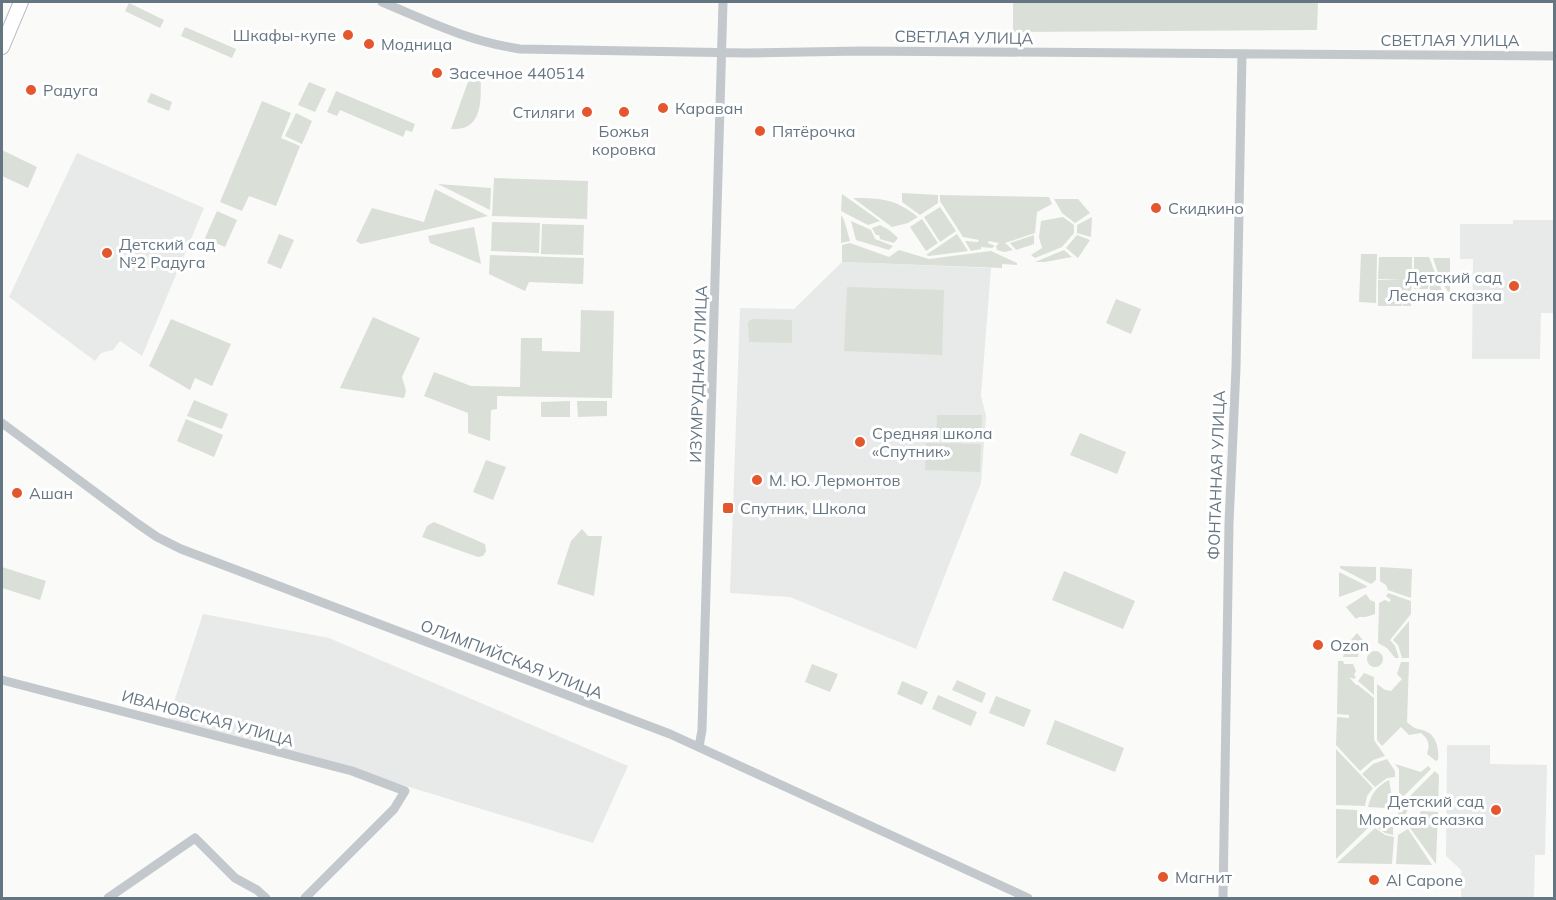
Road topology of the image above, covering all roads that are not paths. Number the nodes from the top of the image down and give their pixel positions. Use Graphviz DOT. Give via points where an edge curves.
graph roads {
  1 [pos="21,2"];
  2 [pos="382,2"];
  3 [pos="723,2"];
  4 [pos="2,46"];
  5 [pos="723,52"];
  6 [pos="1242,54"];
  7 [pos="1554,56"];
  8 [pos="2,423"];
  9 [pos="2,680"];
  10 [pos="699,747"];
  11 [pos="108,898"];
  12 [pos="266,898"];
  13 [pos="305,898"];
  14 [pos="1028,898"];
  15 [pos="1223,898"];
  1 -- 4 [label="main road"];
  2 -- 5 [label="street, СВЕТЛАЯ УЛИЦА" via="477,41 502,46"];
  3 -- 5 [label="street, ИЗУМРУДНАЯ УЛИЦА"];
  5 -- 6 [label="street, СВЕТЛАЯ УЛИЦА"];
  5 -- 10 [label="street, ИЗУМРУДНАЯ УЛИЦА" via="706,633"];
  6 -- 7 [label="street, СВЕТЛАЯ УЛИЦА"];
  6 -- 15 [label="street, ФОНТАННАЯ УЛИЦА"];
  8 -- 10 [label="street, ОЛИМПИЙСКАЯ УЛИЦА" via="138,524 181,549"];
  9 -- 13 [label="street, ИВАНОВСКАЯ УЛИЦА" via="352,771 405,790 394,809"];
  10 -- 14 [label="street, ОЛИМПИЙСКАЯ УЛИЦА"];
  11 -- 12 [label="street" via="195,838 235,878"];
}
